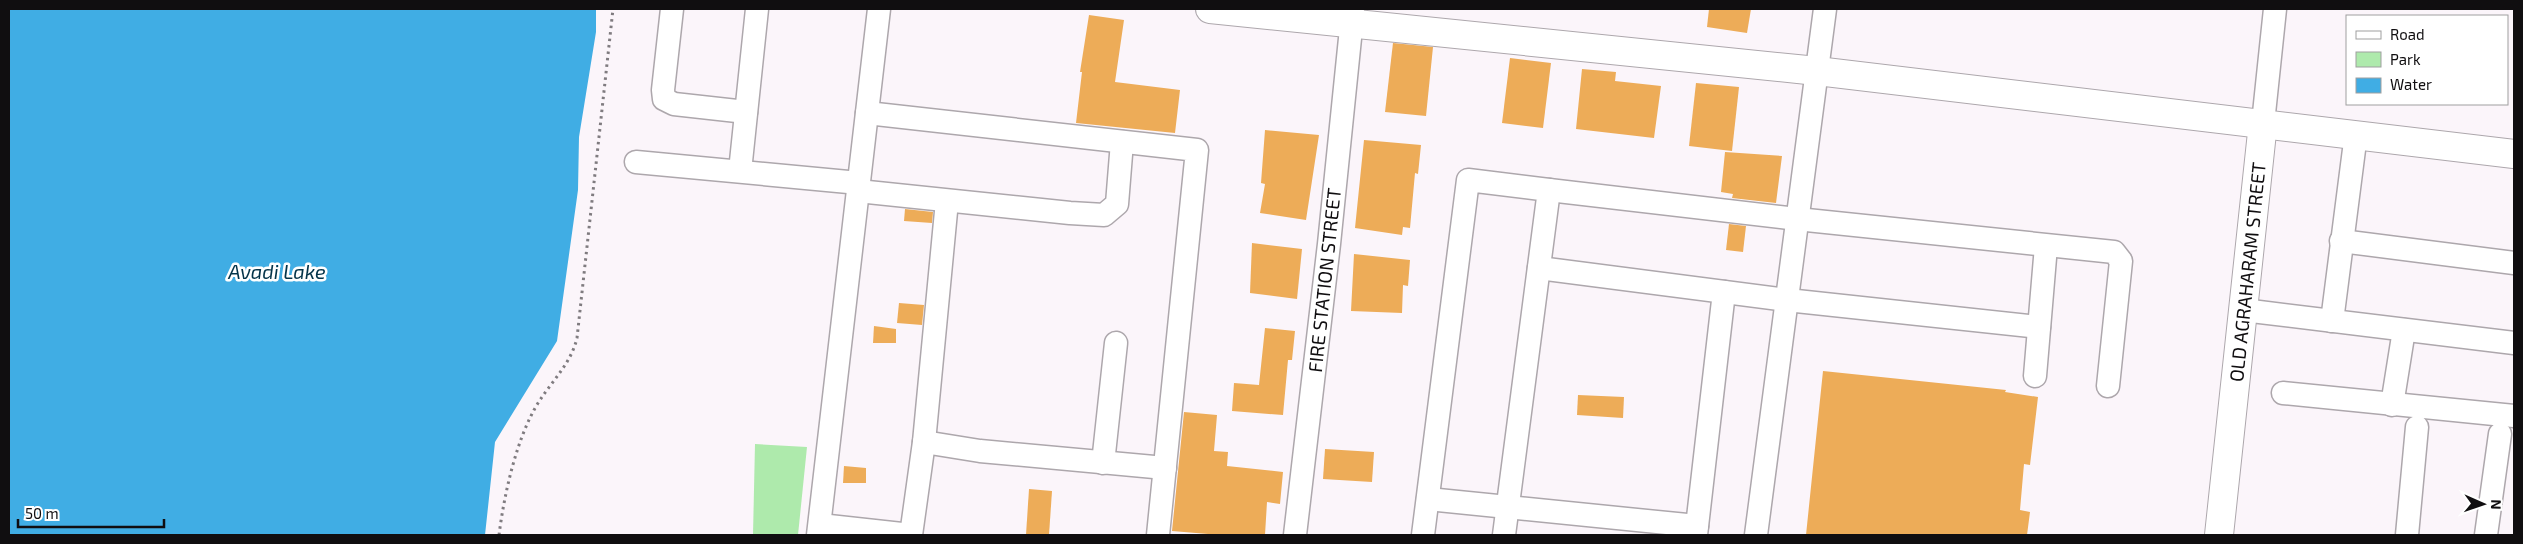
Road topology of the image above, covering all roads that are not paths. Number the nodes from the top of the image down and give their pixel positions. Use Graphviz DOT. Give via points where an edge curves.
graph roads {
  1 [pos="672,9"];
  2 [pos="757,9"];
  3 [pos="879,9"];
  4 [pos="1210,9"];
  5 [pos="1824,9"];
  6 [pos="2275,9"];
  7 [pos="1352,16"];
  8 [pos="1817,71"];
  9 [pos="746,112"];
  10 [pos="867,112"];
  11 [pos="2262,123"];
  12 [pos="2356,134"];
  13 [pos="1122,142"];
  14 [pos="2514,154"];
  15 [pos="636,162"];
  16 [pos="740,171"];
  17 [pos="858,187"];
  18 [pos="1549,190"];
  19 [pos="946,201"];
  20 [pos="1797,219"];
  21 [pos="2341,241"];
  22 [pos="2046,246"];
  23 [pos="2514,263"];
  24 [pos="1539,268"];
  25 [pos="1724,292"];
  26 [pos="1787,300"];
  27 [pos="2243,310"];
  28 [pos="2332,321"];
  29 [pos="2039,327"];
  30 [pos="2404,330"];
  31 [pos="1116,343"];
  32 [pos="2514,343"];
  33 [pos="2035,376"];
  34 [pos="2108,386"];
  35 [pos="2282,393"];
  36 [pos="2392,405"];
  37 [pos="2514,416"];
  38 [pos="2417,427"];
  39 [pos="2500,434"];
  40 [pos="924,442"];
  41 [pos="1103,462"];
  42 [pos="1165,468"];
  43 [pos="1428,499"];
  44 [pos="1508,508"];
  45 [pos="819,530"];
  46 [pos="1696,531"];
  47 [pos="911,535"];
  48 [pos="1158,535"];
  49 [pos="1294,535"];
  50 [pos="1423,535"];
  51 [pos="1504,535"];
  52 [pos="1756,535"];
  53 [pos="2219,535"];
  54 [pos="2407,535"];
  55 [pos="2486,535"];
  1 -- 9 [label="street" via="664,99 674,104"];
  2 -- 9 [label="street"];
  3 -- 10 [label="street"];
  4 -- 7 [label="street"];
  5 -- 8 [label="street"];
  6 -- 11 [label="street, OLD AGRAHARAM STREET"];
  7 -- 8 [label="street"];
  7 -- 49 [label="street, FIRE STATION STREET"];
  8 -- 11 [label="street"];
  8 -- 20 [label="street"];
  9 -- 16 [label="street"];
  10 -- 13 [label="street"];
  10 -- 17 [label="street"];
  11 -- 12 [label="street"];
  11 -- 27 [label="street, OLD AGRAHARAM STREET"];
  12 -- 14 [label="street"];
  12 -- 21 [label="street"];
  13 -- 19 [label="street" via="1117,204 1104,215"];
  13 -- 42 [label="street" via="1197,150"];
  15 -- 16 [label="street"];
  16 -- 17 [label="street"];
  17 -- 19 [label="street"];
  17 -- 45 [label="street"];
  18 -- 20 [label="street"];
  18 -- 24 [label="street"];
  18 -- 43 [label="street" via="1468,180"];
  19 -- 40 [label="street"];
  20 -- 22 [label="street"];
  20 -- 26 [label="street"];
  21 -- 23 [label="street"];
  21 -- 28 [label="street"];
  22 -- 29 [label="street"];
  22 -- 34 [label="street" via="2114,252 2121,261"];
  24 -- 25 [label="street"];
  24 -- 44 [label="street"];
  25 -- 26 [label="street"];
  25 -- 46 [label="street"];
  26 -- 29 [label="street"];
  26 -- 52 [label="street"];
  27 -- 28 [label="street"];
  27 -- 53 [label="street, OLD AGRAHARAM STREET"];
  28 -- 30 [label="street"];
  29 -- 33 [label="street"];
  30 -- 32 [label="street"];
  30 -- 36 [label="street"];
  31 -- 41 [label="street"];
  35 -- 36 [label="street"];
  36 -- 37 [label="street"];
  38 -- 54 [label="street"];
  39 -- 55 [label="street"];
  40 -- 41 [label="street" via="980,451"];
  40 -- 47 [label="street"];
  41 -- 42 [label="street"];
  42 -- 48 [label="street"];
  43 -- 44 [label="street"];
  43 -- 50 [label="street"];
  44 -- 46 [label="street"];
  44 -- 51 [label="street"];
  45 -- 47 [label="street"];
}
